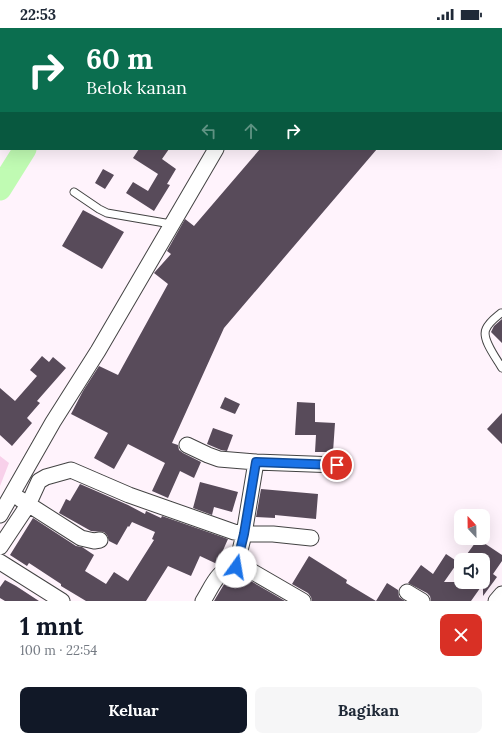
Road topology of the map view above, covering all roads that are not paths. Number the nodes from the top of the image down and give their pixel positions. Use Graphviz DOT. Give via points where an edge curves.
graph roads {
  1 [pos="215,150"];
  2 [pos="74,192"];
  3 [pos="171,224"];
  4 [pos="501,313"];
  5 [pos="502,368"];
  6 [pos="187,445"];
  7 [pos="256,462"];
  8 [pos="337,465"];
  9 [pos="12,494"];
  10 [pos="28,505"];
  11 [pos="0,515"];
  12 [pos="244,534"];
  13 [pos="311,538"];
  14 [pos="100,540"];
  15 [pos="0,547"];
  16 [pos="0,562"];
  17 [pos="236,567"];
  18 [pos="407,592"];
  19 [pos="502,594"];
  20 [pos="62,601"];
  21 [pos="203,601"];
  22 [pos="303,601"];
  23 [pos="422,601"];
  24 [pos="496,601"];
  1 -- 3 [label="street"];
  2 -- 3 [label="lane" via="107,213"];
  3 -- 9 [label="street"];
  4 -- 5 [label="lane" via="485,331 486,340"];
  6 -- 7 [label="street" via="219,459"];
  7 -- 8 [label="street"];
  7 -- 12 [label="street"];
  9 -- 10 [label="street"];
  9 -- 11 [label="street"];
  10 -- 12 [label="street" via="39,481 71,470 129,495"];
  10 -- 14 [label="street" via="81,538"];
  10 -- 15 [label="street"];
  12 -- 13 [label="street"];
  12 -- 17 [label="street"];
  16 -- 20 [label="street"];
  17 -- 21 [label="street" via="220,574"];
  17 -- 22 [label="street" via="252,572"];
  18 -- 23 [label="street"];
  19 -- 24 [label="street"];
}
